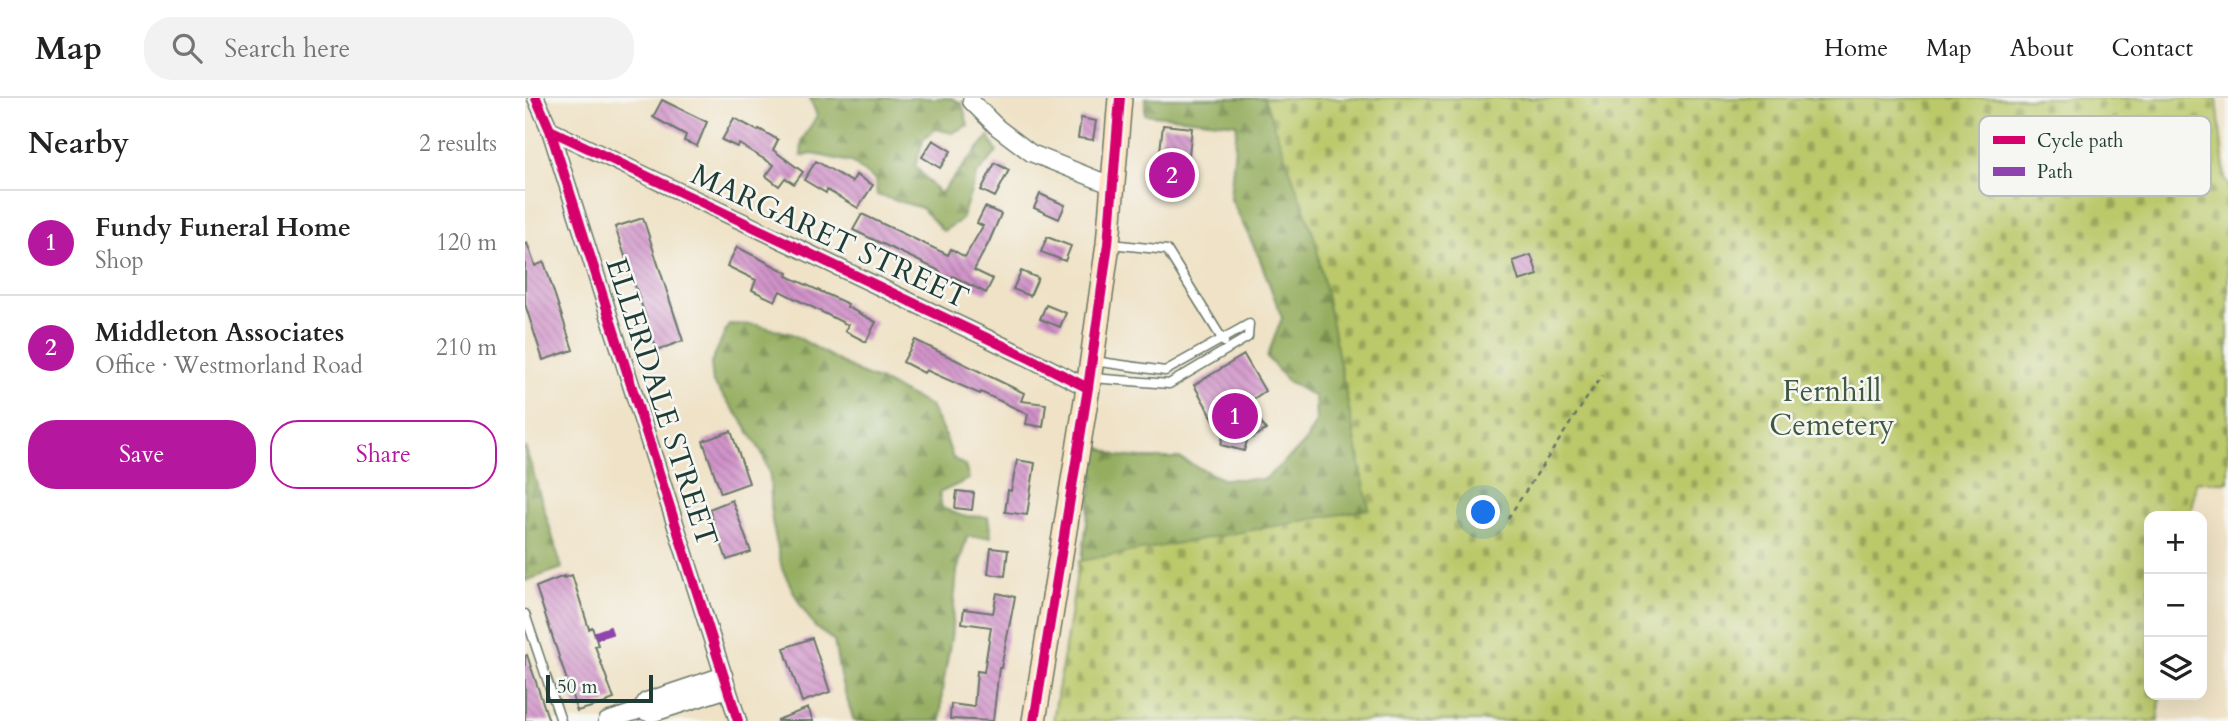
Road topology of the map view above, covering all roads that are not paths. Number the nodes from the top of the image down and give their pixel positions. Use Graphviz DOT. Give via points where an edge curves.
graph roads {
  1 [pos="537,98"];
  2 [pos="1120,98"];
  3 [pos="971,101"];
  4 [pos="550,130"];
  5 [pos="1113,186"];
  6 [pos="1108,244"];
  7 [pos="1223,339"];
  8 [pos="1229,349"];
  9 [pos="1089,376"];
  10 [pos="525,614"];
  11 [pos="726,682"];
  12 [pos="636,714"];
  13 [pos="561,721"];
  14 [pos="607,721"];
  15 [pos="739,721"];
  16 [pos="1034,721"];
  1 -- 4 [label="street, ELLERDALE STREET"];
  2 -- 5 [label="street"];
  3 -- 5 [label="street" via="1031,153"];
  4 -- 9 [label="street, MARGARET STREET" via="1019,353"];
  4 -- 11 [label="street, ELLERDALE STREET"];
  5 -- 6 [label="street"];
  6 -- 7 [label="lane" via="1167,250"];
  6 -- 9 [label="street"];
  7 -- 8 [label="lane"];
  7 -- 8 [label="lane" via="1249,324 1248,337"];
  7 -- 9 [label="lane" via="1165,371"];
  8 -- 9 [label="lane" via="1169,384"];
  9 -- 16 [label="street"];
  10 -- 13 [label="lane"];
  11 -- 12 [label="street" via="646,701"];
  11 -- 15 [label="street, ELLERDALE STREET"];
  12 -- 14 [label="street"];
}
